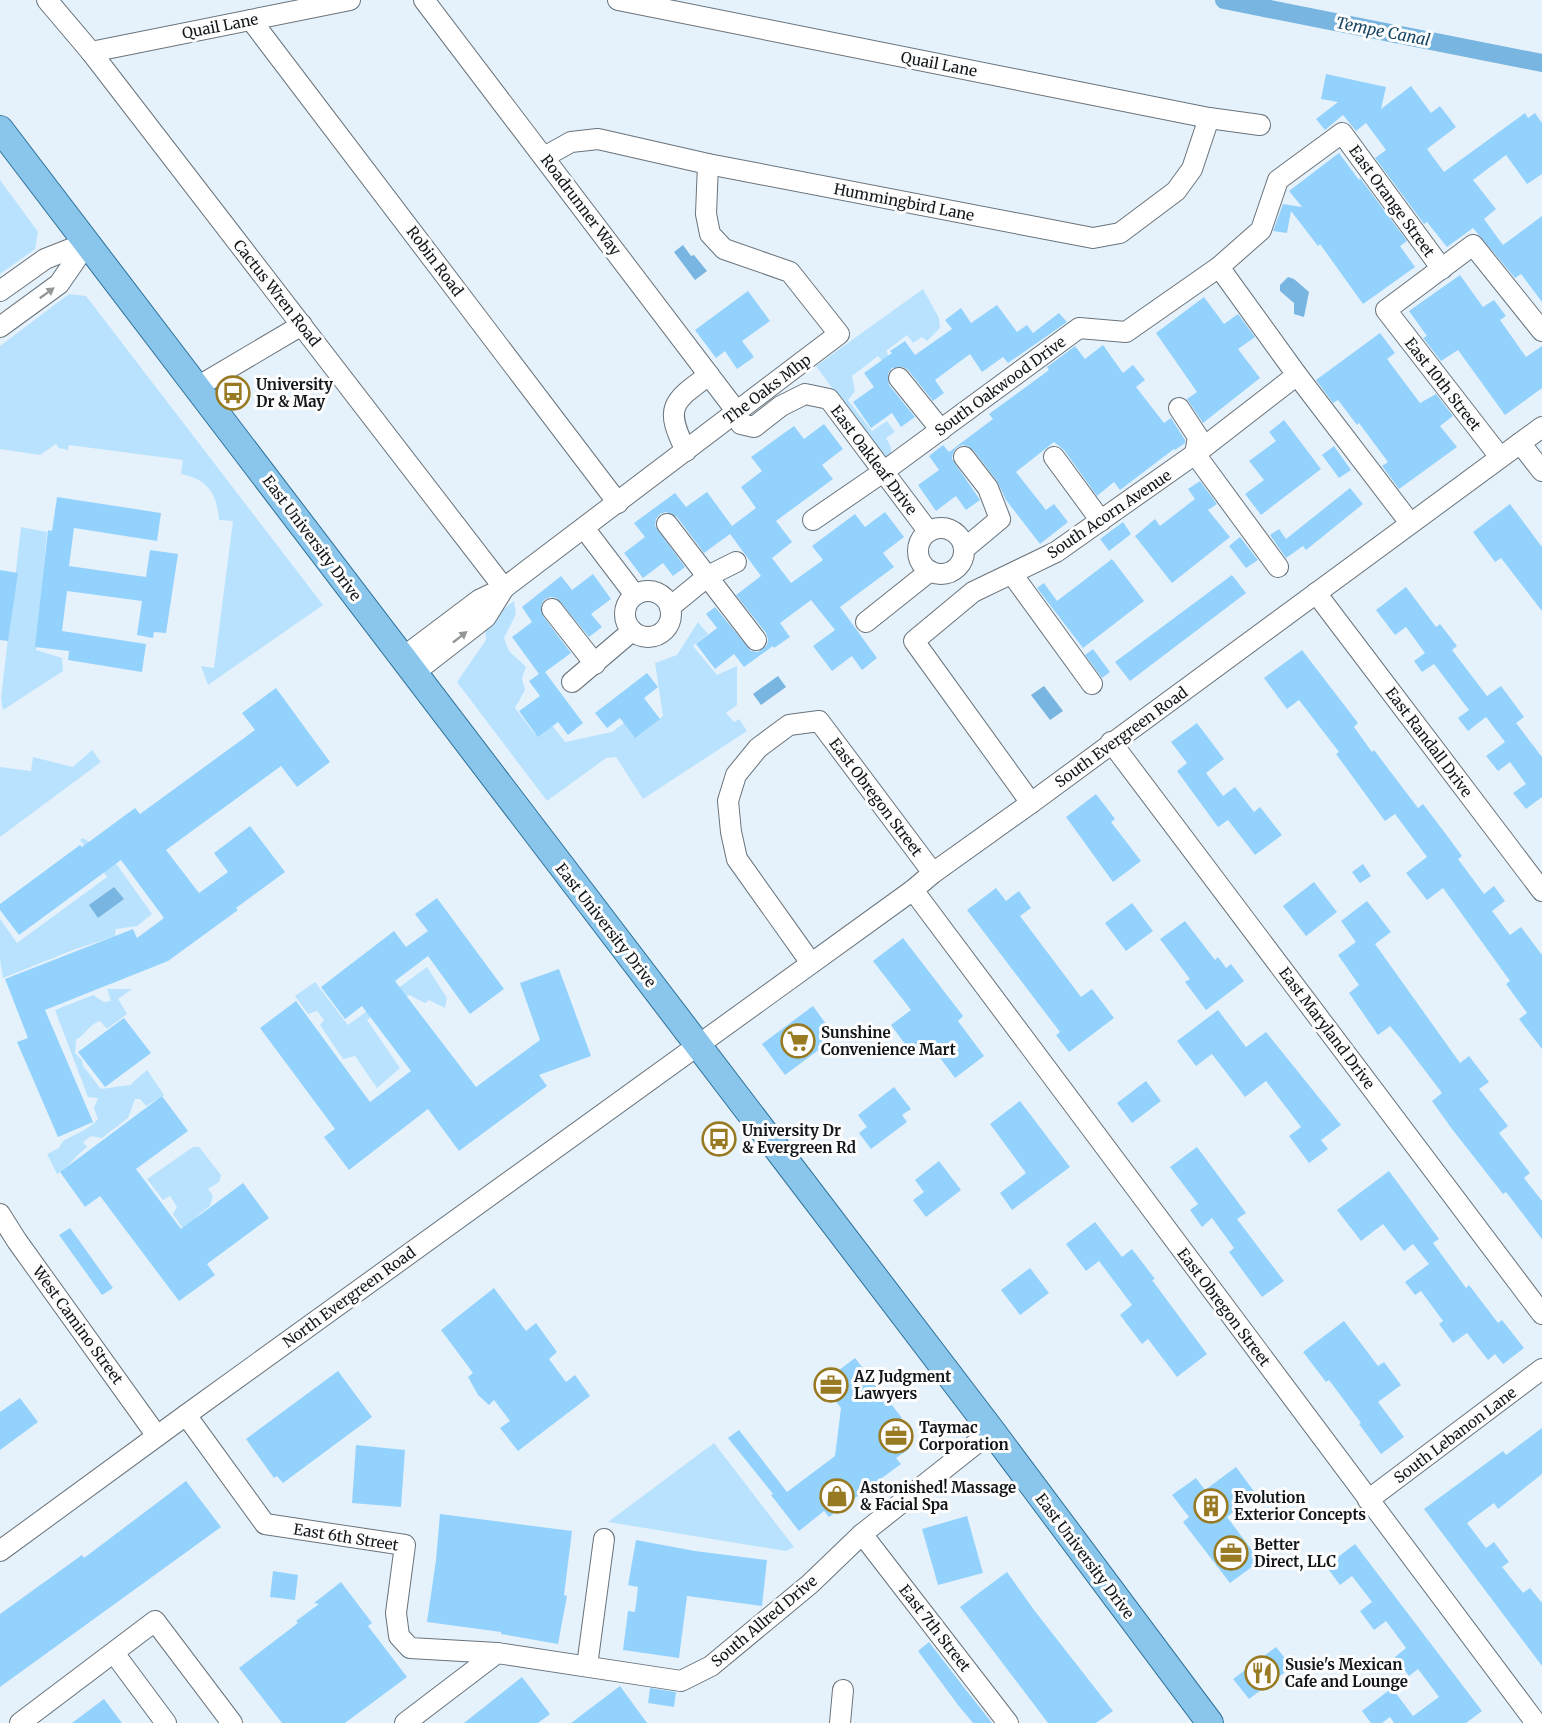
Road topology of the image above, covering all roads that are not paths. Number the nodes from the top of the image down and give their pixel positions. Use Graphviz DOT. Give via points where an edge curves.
graph roads {
  1 [pos="47,0"];
  2 [pos="350,0"];
  3 [pos="424,0"];
  4 [pos="618,0"];
  5 [pos="251,20"];
  6 [pos="91,52"];
  7 [pos="1209,118"];
  8 [pos="1260,125"];
  9 [pos="0,129"];
  10 [pos="1342,133"];
  11 [pos="544,157"];
  12 [pos="708,164"];
  13 [pos="88,242"];
  14 [pos="1220,267"];
  15 [pos="1442,268"];
  16 [pos="0,291"];
  17 [pos="302,325"];
  18 [pos="0,327"];
  19 [pos="1542,331"];
  20 [pos="709,375"];
  21 [pos="1297,375"];
  22 [pos="899,378"];
  23 [pos="197,387"];
  24 [pos="1179,408"];
  25 [pos="737,412"];
  26 [pos="753,427"];
  27 [pos="1542,427"];
  28 [pos="941,430"];
  29 [pos="1520,443"];
  30 [pos="686,451"];
  31 [pos="1195,454"];
  32 [pos="964,457"];
  33 [pos="1054,457"];
  34 [pos="1500,457"];
  35 [pos="1542,471"];
  36 [pos="883,472"];
  37 [pos="618,503"];
  38 [pos="813,520"];
  39 [pos="1101,520"];
  40 [pos="1410,523"];
  41 [pos="667,524"];
  42 [pos="584,528"];
  43 [pos="928,531"];
  44 [pos="964,549"];
  45 [pos="736,562"];
  46 [pos="1278,567"];
  47 [pos="956,568"];
  48 [pos="930,571"];
  49 [pos="1012,574"];
  50 [pos="708,576"];
  51 [pos="504,588"];
  52 [pos="973,592"];
  53 [pos="1316,593"];
  54 [pos="636,596"];
  55 [pos="670,607"];
  56 [pos="552,609"];
  57 [pos="866,622"];
  58 [pos="632,631"];
  59 [pos="756,639"];
  60 [pos="595,664"];
  61 [pos="408,666"];
  62 [pos="572,682"];
  63 [pos="1092,684"];
  64 [pos="1111,742"];
  65 [pos="1031,803"];
  66 [pos="933,873"];
  67 [pos="913,890"];
  68 [pos="1542,891"];
  69 [pos="811,963"];
  70 [pos="699,1046"];
  71 [pos="0,1214"];
  72 [pos="1542,1314"];
  73 [pos="1542,1369"];
  74 [pos="186,1414"];
  75 [pos="992,1431"];
  76 [pos="157,1436"];
  77 [pos="1368,1500"];
  78 [pos="862,1533"];
  79 [pos="604,1539"];
  80 [pos="0,1551"];
  81 [pos="114,1653"];
  82 [pos="497,1653"];
  83 [pos="587,1666"];
  84 [pos="843,1690"];
  85 [pos="1533,1718"];
  86 [pos="20,1723"];
  87 [pos="166,1723"];
  88 [pos="232,1723"];
  89 [pos="405,1723"];
  90 [pos="840,1723"];
  91 [pos="1008,1723"];
  92 [pos="1210,1723"];
  1 -- 6 [label="street, Cactus Wren Road"];
  2 -- 5 [label="street, Quail Lane"];
  3 -- 11 [label="street, Roadrunner Way"];
  4 -- 7 [label="street, Quail Lane"];
  5 -- 6 [label="street, Quail Lane"];
  5 -- 37 [label="street, Robin Road"];
  6 -- 17 [label="street, Cactus Wren Road"];
  7 -- 8 [label="street, Quail Lane"];
  7 -- 12 [label="street, Hummingbird Lane" via="1192,169 1176,191 1120,233 1093,238"];
  9 -- 13 [label="main road, East University Drive"];
  10 -- 14 [label="street, South Oakwood Drive" via="1278,180 1261,230"];
  10 -- 15 [label="street, East Orange Street"];
  11 -- 12 [label="street, Hummingbird Lane" via="571,142 598,139"];
  11 -- 20 [label="street, Roadrunner Way"];
  12 -- 25 [label="street, The Oaks Mhp" via="706,214 710,234 724,249 790,272 839,334"];
  13 -- 16 [label="street" via="45,259"];
  18 -- 13 [label="street, one-way" via="59,284"];
  13 -- 23 [label="main road, East University Drive"];
  14 -- 21 [label="street"];
  14 -- 28 [label="street, South Oakwood Drive" via="1126,332 1079,328"];
  15 -- 19 [label="street" via="1473,245"];
  15 -- 34 [label="street, East 10th Street" via="1386,310"];
  17 -- 23 [label="street"];
  17 -- 51 [label="street, Cactus Wren Road"];
  20 -- 25 [label="street, Roadrunner Way"];
  20 -- 30 [label="street" via="675,407 677,433"];
  21 -- 31 [label="street, South Acorn Avenue"];
  21 -- 40 [label="street"];
  22 -- 28 [label="street"];
  23 -- 61 [label="main road, East University Drive"];
  24 -- 31 [label="street" via="1198,437"];
  25 -- 26 [label="street, Roadrunner Way" via="741,424"];
  25 -- 30 [label="street, The Oaks Mhp"];
  26 -- 36 [label="street, East Oakleaf Drive" via="805,394 829,399"];
  27 -- 29 [label="street, South Evergreen Road"];
  28 -- 36 [label="street, South Oakwood Drive"];
  29 -- 34 [label="street, South Evergreen Road"];
  29 -- 35 [label="street"];
  30 -- 37 [label="street, The Oaks Mhp"];
  31 -- 39 [label="street, South Acorn Avenue"];
  31 -- 46 [label="street"];
  32 -- 44 [label="street" via="988,488 1000,519"];
  33 -- 39 [label="street"];
  34 -- 40 [label="street, South Evergreen Road"];
  36 -- 38 [label="street, South Oakwood Drive"];
  36 -- 43 [label="street, East Oakleaf Drive"];
  37 -- 42 [label="street, The Oaks Mhp"];
  39 -- 49 [label="street, South Acorn Avenue" via="1056,552"];
  40 -- 53 [label="street, South Evergreen Road"];
  41 -- 50 [label="street"];
  42 -- 51 [label="street, The Oaks Mhp"];
  42 -- 54 [label="street"];
  43 -- 44 [label="street" via="941,528 954,532"];
  43 -- 48 [label="street" via="920,542 918,555"];
  44 -- 47 [label="street"];
  45 -- 50 [label="street"];
  47 -- 48 [label="street" via="943,573"];
  47 -- 52 [label="street"];
  48 -- 57 [label="street"];
  49 -- 52 [label="street, South Acorn Avenue"];
  49 -- 63 [label="street"];
  50 -- 55 [label="street"];
  50 -- 59 [label="street"];
  51 -- 61 [label="street, The Oaks Mhp" via="486,617"];
  52 -- 65 [label="street, South Acorn Avenue" via="914,641"];
  53 -- 64 [label="street, South Evergreen Road"];
  53 -- 68 [label="street, East Randall Drive"];
  54 -- 55 [label="street" via="654,592"];
  54 -- 58 [label="street" via="625,611"];
  55 -- 58 [label="street" via="670,622 660,634 646,637"];
  56 -- 60 [label="street"];
  58 -- 60 [label="street"];
  60 -- 62 [label="street"];
  61 -- 70 [label="main road, East University Drive"];
  64 -- 65 [label="street, South Evergreen Road"];
  64 -- 72 [label="street, East Maryland Drive"];
  65 -- 66 [label="street, South Evergreen Road"];
  66 -- 67 [label="street, South Evergreen Road"];
  66 -- 69 [label="street, East Obregon Street" via="819,721 789,725 758,748 736,775 728,801 737,859"];
  67 -- 69 [label="street, South Evergreen Road"];
  67 -- 77 [label="street, East Obregon Street"];
  69 -- 70 [label="street, South Evergreen Road"];
  70 -- 74 [label="street, North Evergreen Road"];
  70 -- 75 [label="main road, East University Drive"];
  71 -- 76 [label="street, West Camino Street"];
  73 -- 77 [label="street, South Lebanon Lane"];
  74 -- 76 [label="street, North Evergreen Road"];
  74 -- 82 [label="street, East 6th Street" via="265,1524 405,1545 396,1613 399,1636 410,1648"];
  75 -- 78 [label="street, South Allred Drive"];
  75 -- 92 [label="main road, East University Drive"];
  76 -- 80 [label="street, North Evergreen Road"];
  77 -- 85 [label="street, East Obregon Street"];
  78 -- 83 [label="street, South Allred Drive" via="810,1584 711,1666 681,1681"];
  78 -- 91 [label="street, East 7th Street"];
  79 -- 83 [label="street"];
  81 -- 86 [label="street"];
  81 -- 87 [label="street"];
  81 -- 88 [label="street" via="155,1621"];
  82 -- 83 [label="street, South Allred Drive"];
  82 -- 89 [label="street"];
  84 -- 90 [label="street"];
}
